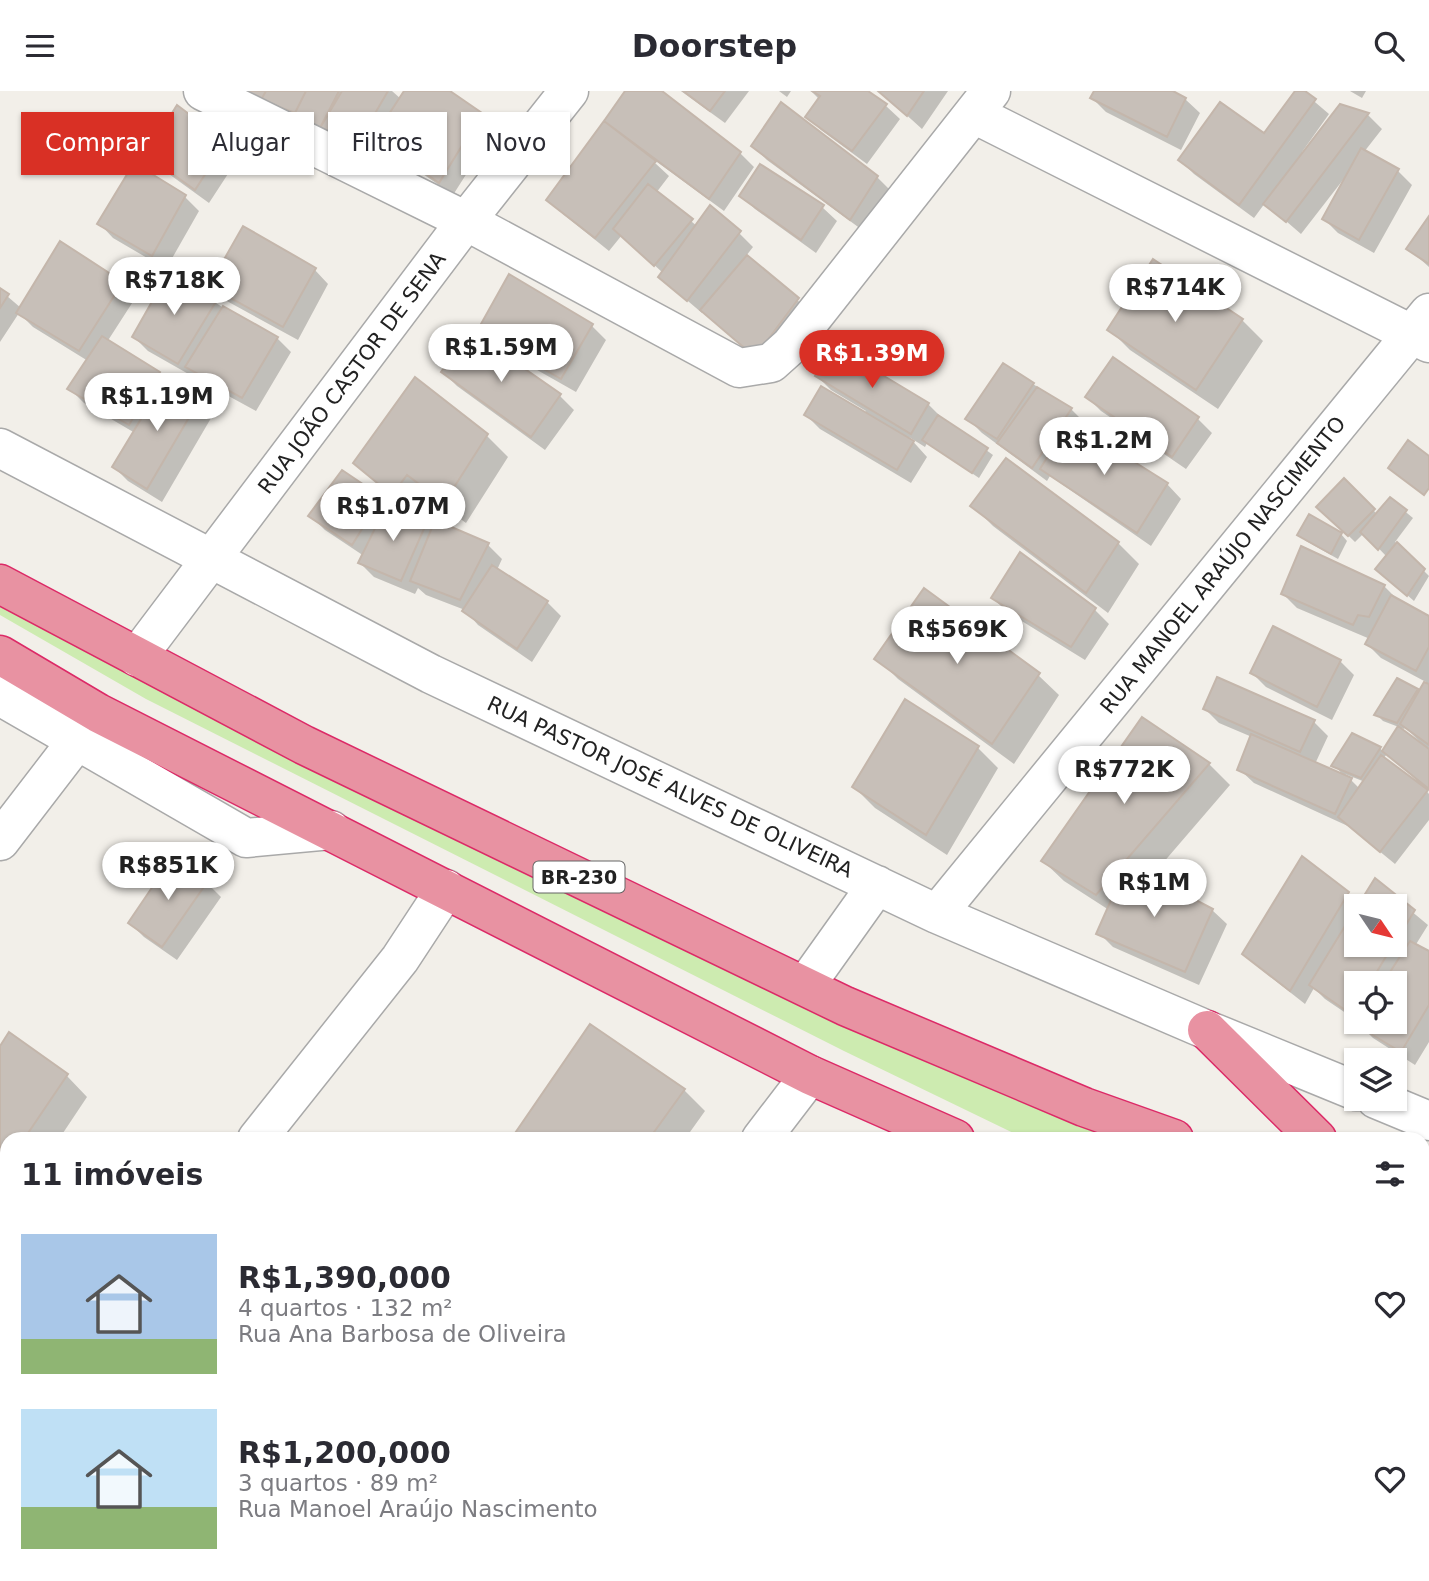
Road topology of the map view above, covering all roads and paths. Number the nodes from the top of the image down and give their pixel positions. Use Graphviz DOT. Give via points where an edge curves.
graph roads {
  1 [pos="203,91"];
  2 [pos="569,91"];
  3 [pos="983,103"];
  4 [pos="466,221"];
  5 [pos="1423,330"];
  6 [pos="0,449"];
  7 [pos="213,559"];
  8 [pos="0,584"];
  9 [pos="0,655"];
  10 [pos="137,657"];
  11 [pos="0,696"];
  12 [pos="76,742"];
  13 [pos="331,831"];
  14 [pos="0,841"];
  15 [pos="877,885"];
  16 [pos="446,889"];
  17 [pos="937,914"];
  18 [pos="805,986"];
  19 [pos="1207,1030"];
  20 [pos="810,1075"];
  21 [pos="1344,1086"];
  22 [pos="1405,1111"];
  23 [pos="1429,1121"];
  24 [pos="263,1132"];
  25 [pos="766,1132"];
  26 [pos="939,1132"];
  27 [pos="1154,1132"];
  28 [pos="1310,1132"];
  1 -- 4 [label="street"];
  2 -- 4 [label="street, RUA JOÃO CASTOR DE SENA"];
  3 -- 4 [label="street" via="790,346 771,363 739,368"];
  3 -- 5 [label="street"];
  4 -- 7 [label="street, RUA JOÃO CASTOR DE SENA"];
  5 -- 17 [label="street, RUA MANOEL ARAÚJO NASCIMENTO"];
  6 -- 7 [label="street, RUA PASTOR JOSÉ ALVES DE OLIVEIRA"];
  7 -- 10 [label="street, RUA JOÃO CASTOR DE SENA"];
  7 -- 15 [label="street, RUA PASTOR JOSÉ ALVES DE OLIVEIRA" via="431,674"];
  8 -- 10 [label="highway, BR-230"];
  9 -- 13 [label="highway" via="98,713"];
  10 -- 18 [label="highway, BR-230" via="304,745"];
  11 -- 12 [label="street"];
  12 -- 13 [label="street" via="246,838"];
  12 -- 14 [label="street"];
  13 -- 16 [label="highway"];
  15 -- 17 [label="street, RUA PASTOR JOSÉ ALVES DE OLIVEIRA"];
  15 -- 18 [label="street"];
  16 -- 20 [label="highway"];
  16 -- 24 [label="street" via="400,959"];
  17 -- 19 [label="street, RUA PASTOR JOSÉ ALVES DE OLIVEIRA"];
  18 -- 27 [label="highway, BR-230" via="1084,1107"];
  19 -- 21 [label="street, RUA PASTOR JOSÉ ALVES DE OLIVEIRA"];
  19 -- 28 [label="highway"];
  20 -- 25 [label="street"];
  20 -- 26 [label="highway"];
  22 -- 23 [label="street"];
}
